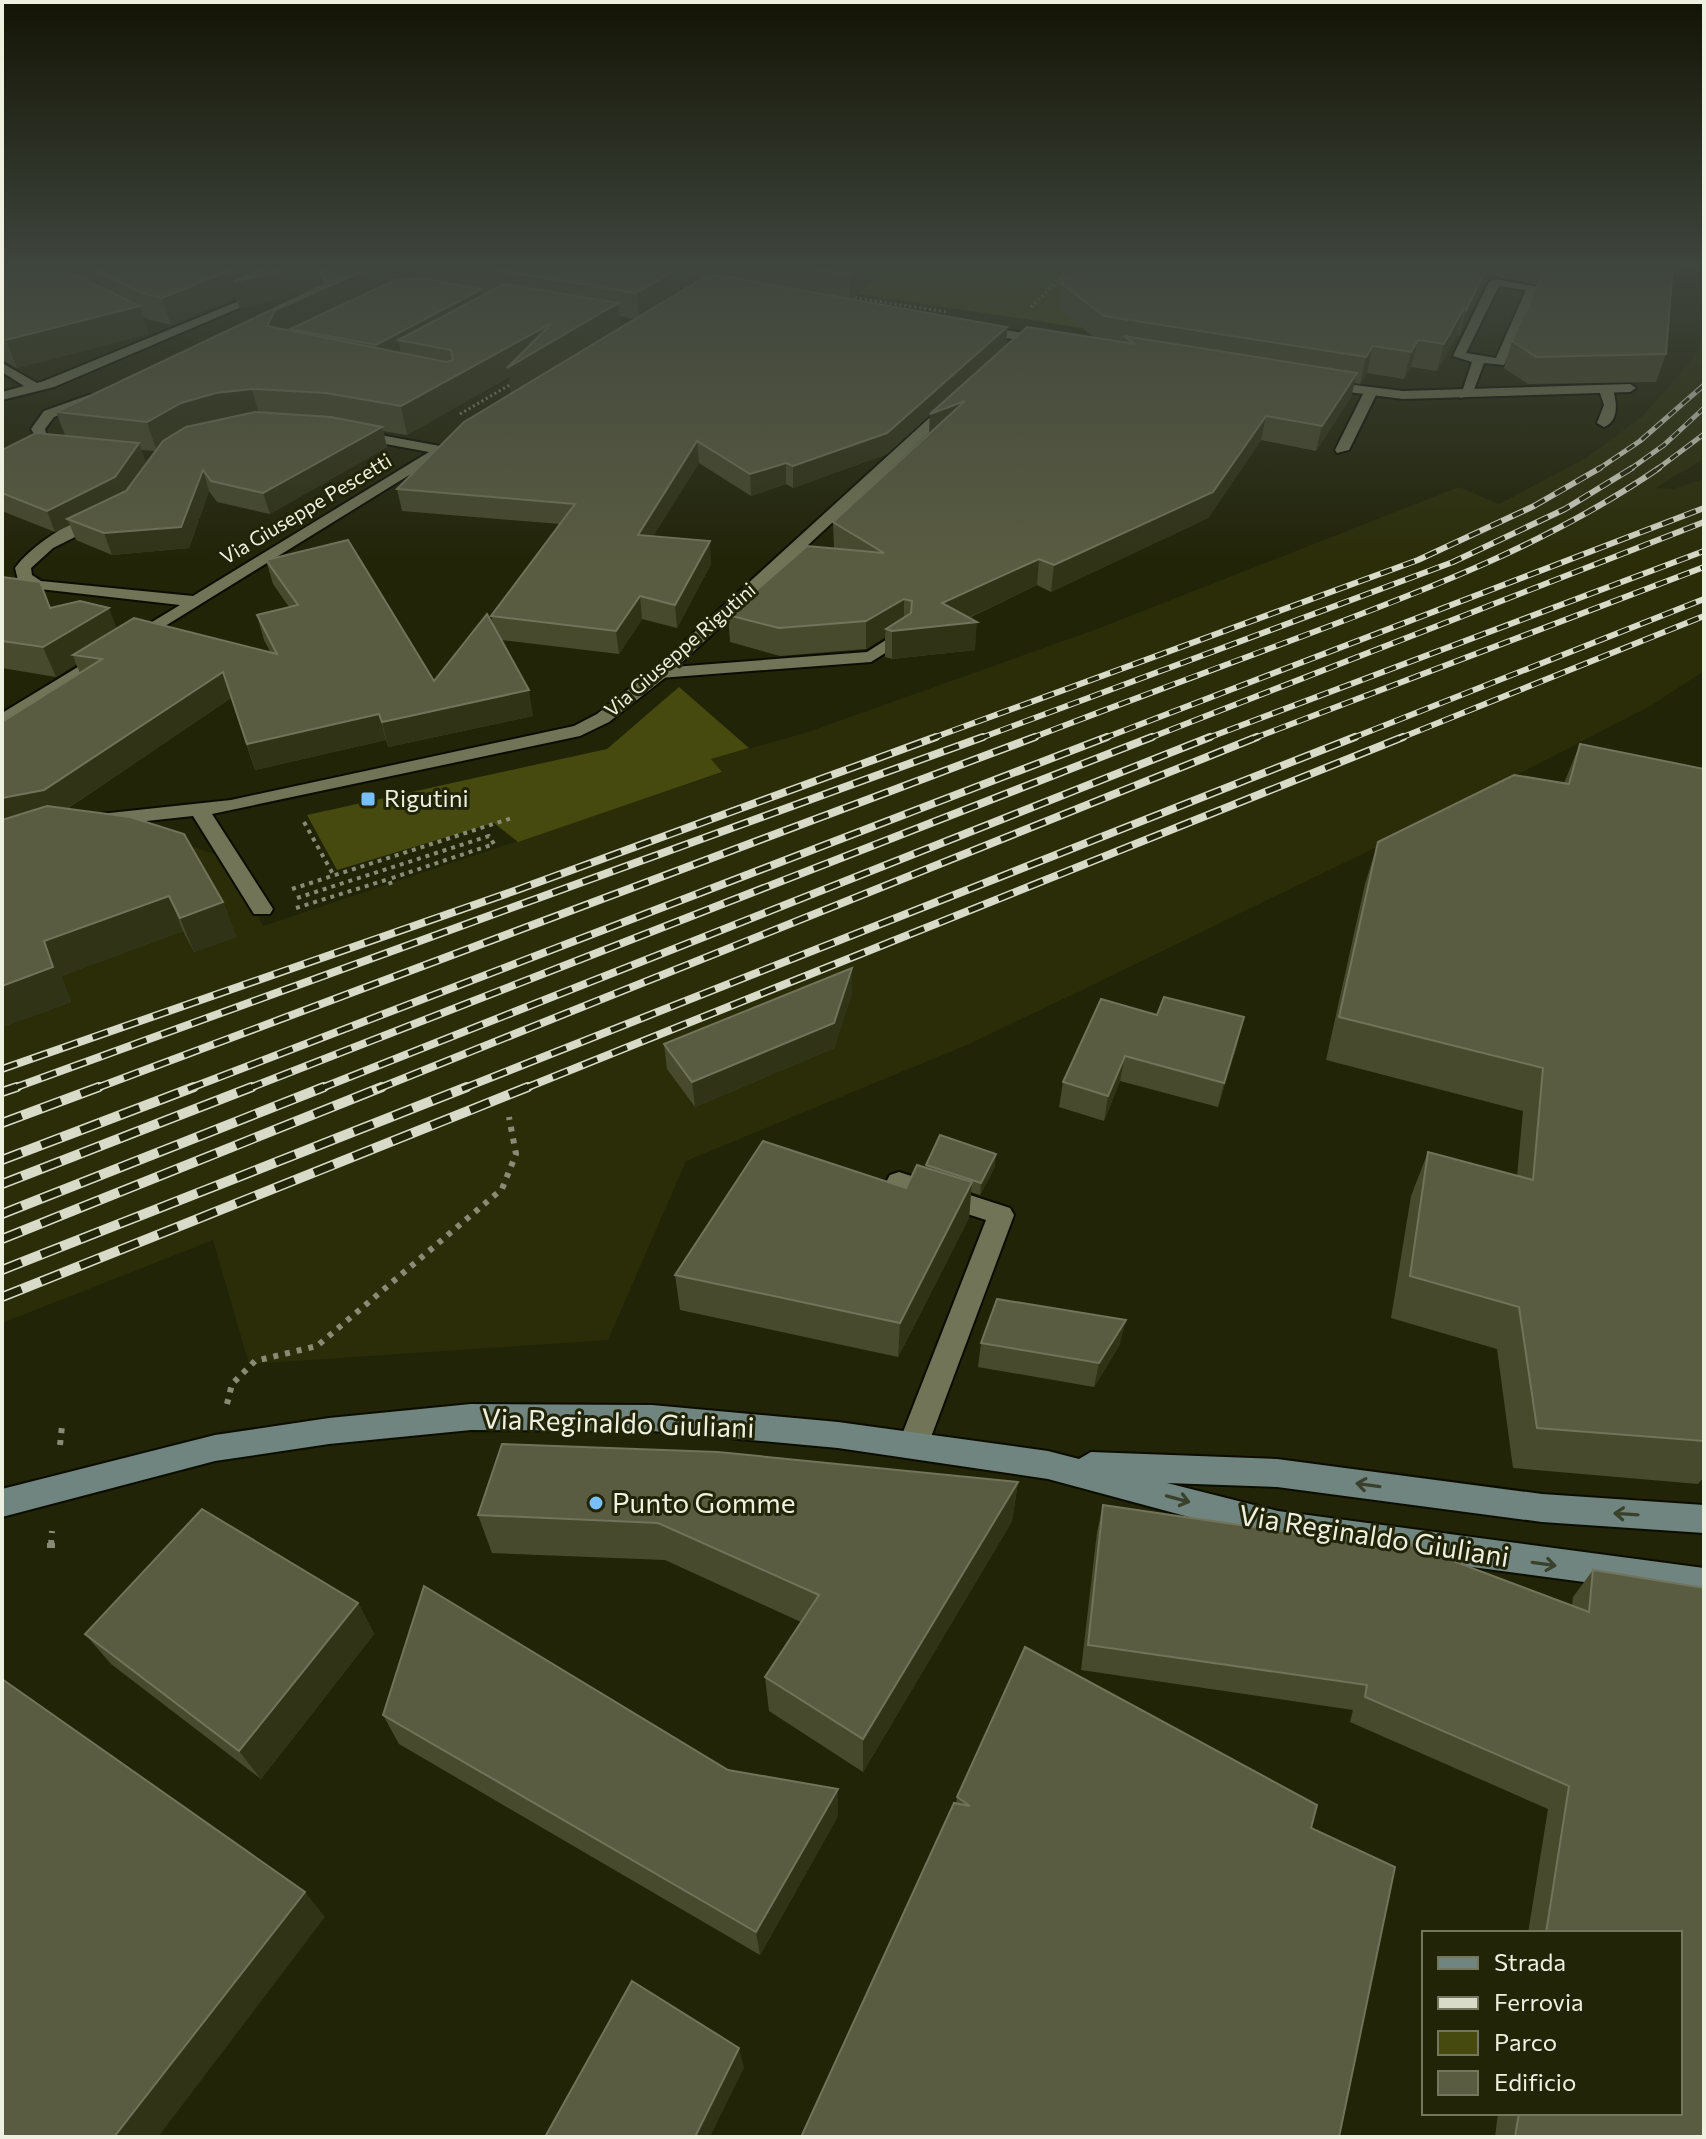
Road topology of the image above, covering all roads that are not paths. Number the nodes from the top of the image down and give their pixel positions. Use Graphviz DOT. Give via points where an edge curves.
graph roads {
  1 [pos="99,363"];
  2 [pos="1478,363"];
  3 [pos="2,367"];
  4 [pos="1308,383"];
  5 [pos="42,386"];
  6 [pos="1630,388"];
  7 [pos="969,390"];
  8 [pos="1606,390"];
  9 [pos="1370,393"];
  10 [pos="104,394"];
  11 [pos="1465,395"];
  12 [pos="2,396"];
  13 [pos="2,405"];
  14 [pos="1604,423"];
  15 [pos="330,430"];
  16 [pos="468,434"];
  17 [pos="34,445"];
  18 [pos="50,446"];
  19 [pos="13,448"];
  20 [pos="441,450"];
  21 [pos="1342,450"];
  22 [pos="112,515"];
  23 [pos="192,601"];
  24 [pos="903,634"];
  25 [pos="660,673"];
  26 [pos="2,721"];
  27 [pos="200,811"];
  28 [pos="82,822"];
  29 [pos="272,911"];
  30 [pos="899,1182"];
  31 [pos="913,1445"];
  32 [pos="1048,1465"];
  33 [pos="2,1503"];
  34 [pos="1704,1519"];
  35 [pos="1704,1583"];
  1 -- 5 [label="street"];
  2 -- 11 [label="street"];
  3 -- 5 [label="street"];
  4 -- 9 [label="street"];
  5 -- 12 [label="street"];
  5 -- 13 [label="street"];
  6 -- 8 [label="street"];
  7 -- 25 [label="street, Via Giuseppe Rigutini"];
  8 -- 11 [label="street"];
  8 -- 14 [label="street" via="1611,405"];
  9 -- 11 [label="street"];
  9 -- 21 [label="street"];
  10 -- 17 [label="street" via="49,414 38,429 43,438"];
  15 -- 20 [label="street, Via Giuseppe Pescetti"];
  16 -- 20 [label="street, Via Giuseppe Pescetti"];
  17 -- 18 [label="street"];
  17 -- 19 [label="street"];
  20 -- 23 [label="street, Via Giuseppe Pescetti"];
  22 -- 23 [label="street" via="38,551 23,568 24,577 37,585"];
  23 -- 26 [label="street, Via Giuseppe Pescetti"];
  24 -- 25 [label="street" via="871,657"];
  25 -- 27 [label="street, Via Giuseppe Rigutini" via="580,730"];
  27 -- 28 [label="street, Via Giuseppe Rigutini"];
  27 -- 29 [label="street"];
  30 -- 31 [label="street" via="1001,1215"];
  31 -- 32 [label="main road, Via Reginaldo Giuliani"];
  31 -- 33 [label="main road, Via Reginaldo Giuliani" via="652,1418 393,1423 215,1448"];
  34 -- 32 [label="main road, Via Reginaldo Giuliani, one-way" via="1542,1508 1277,1473"];
  32 -- 35 [label="main road, Via Reginaldo Giuliani, one-way" via="1278,1526"];
}
